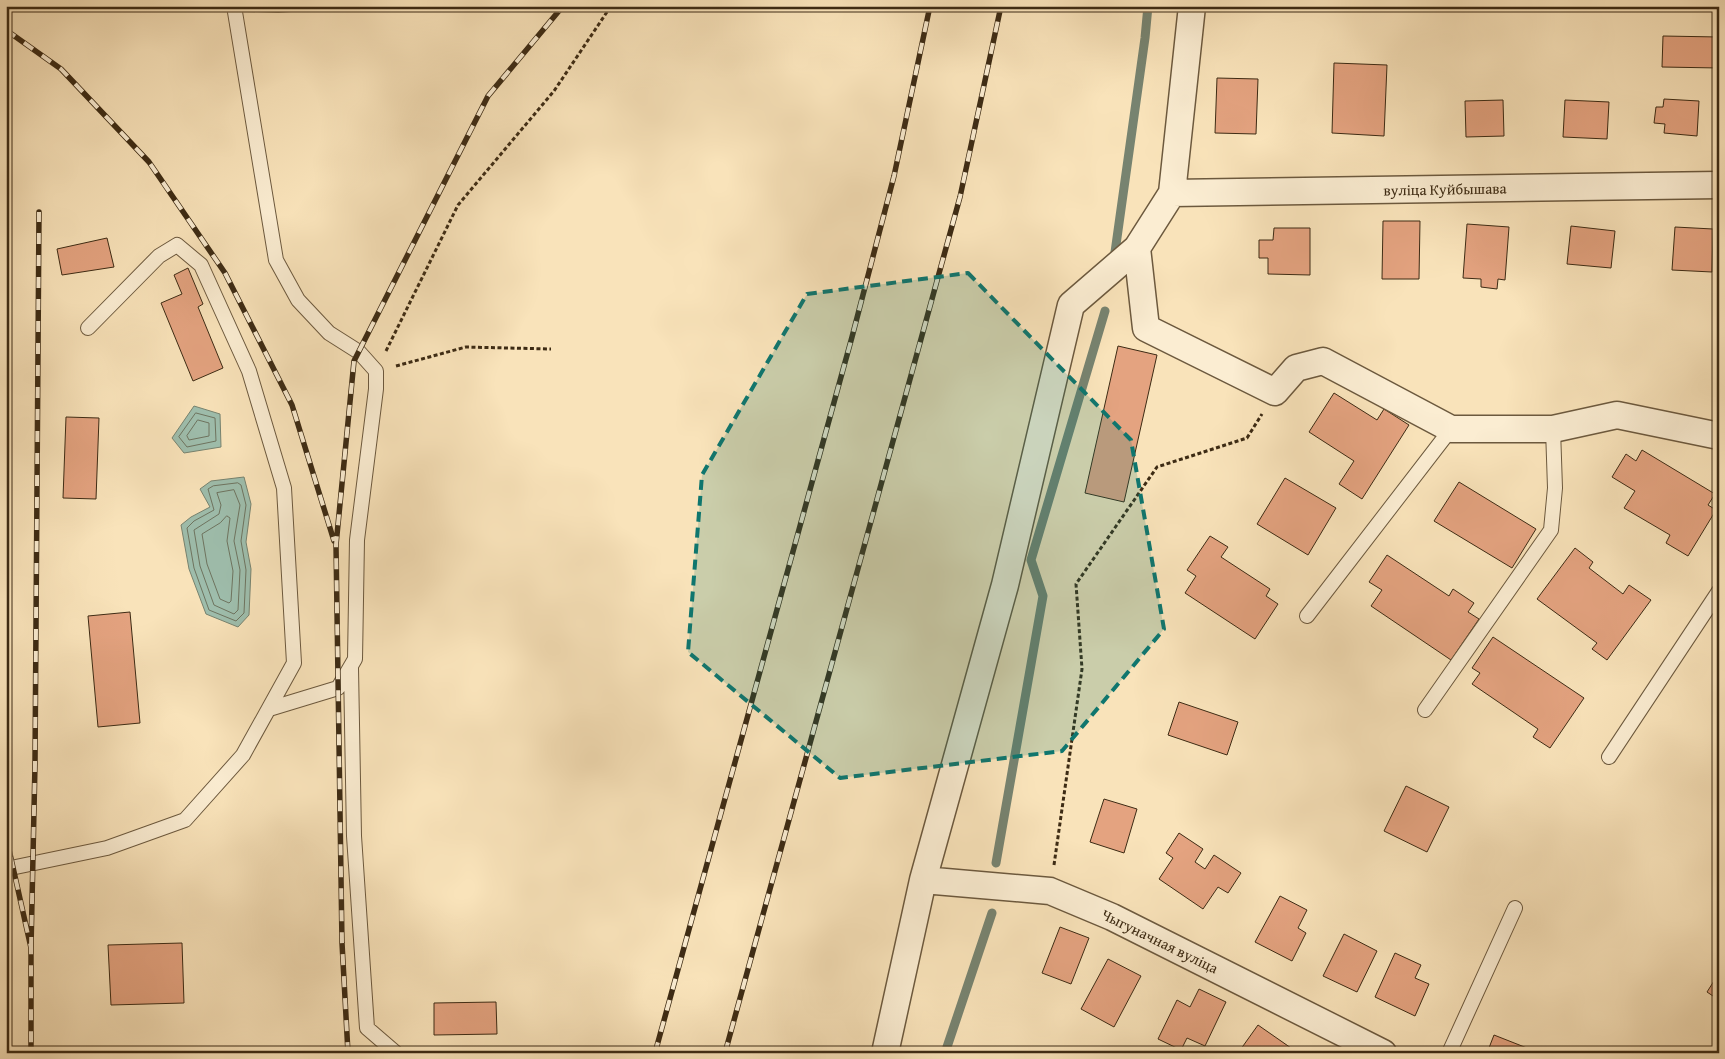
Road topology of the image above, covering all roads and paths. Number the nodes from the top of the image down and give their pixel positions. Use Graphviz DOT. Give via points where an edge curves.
graph roads {
  1 [pos="234,6"];
  2 [pos="611,6"];
  3 [pos="1192,6"];
  4 [pos="1719,185"];
  5 [pos="1172,193"];
  6 [pos="1137,248"];
  7 [pos="88,328"];
  8 [pos="551,349"];
  9 [pos="376,371"];
  10 [pos="1275,392"];
  11 [pos="1451,429"];
  12 [pos="1553,429"];
  13 [pos="1719,436"];
  14 [pos="1719,591"];
  15 [pos="1307,616"];
  16 [pos="351,667"];
  17 [pos="269,709"];
  18 [pos="1425,710"];
  19 [pos="1609,757"];
  20 [pos="6,869"];
  21 [pos="923,880"];
  22 [pos="1050,891"];
  23 [pos="1515,908"];
  24 [pos="396,1053"];
  25 [pos="884,1053"];
  26 [pos="1383,1053"];
  27 [pos="1449,1053"];
  1 -- 9 [label="lane" via="276,260 298,300 329,333 359,352"];
  2 -- 9 [label="path" via="554,91 458,205"];
  3 -- 5 [label="street"];
  4 -- 5 [label="street, вуліца Куйбышава"];
  5 -- 6 [label="street"];
  6 -- 10 [label="street" via="1146,328"];
  6 -- 21 [label="street" via="1071,305 1005,585"];
  7 -- 17 [label="lane" via="159,256 177,245 201,265 249,371 284,488 294,663"];
  8 -- 9 [label="path" via="466,347"];
  9 -- 16 [label="lane" via="357,540 355,659"];
  10 -- 11 [label="street" via="1296,368 1323,361"];
  10 -- 22 [label="path" via="1247,438 1157,467 1076,584 1082,669"];
  11 -- 12 [label="street"];
  11 -- 15 [label="lane"];
  12 -- 13 [label="street" via="1617,415"];
  12 -- 18 [label="lane" via="1555,488 1551,530"];
  14 -- 19 [label="lane"];
  16 -- 17 [label="lane" via="338,688"];
  16 -- 24 [label="lane" via="354,836 367,1028"];
  17 -- 20 [label="lane" via="243,755 185,820 107,848"];
  21 -- 22 [label="street, Чыгуначная вуліца"];
  21 -- 25 [label="street"];
  22 -- 26 [label="street, Чыгуначная вуліца" via="1112,917"];
  23 -- 27 [label="lane"];
}
